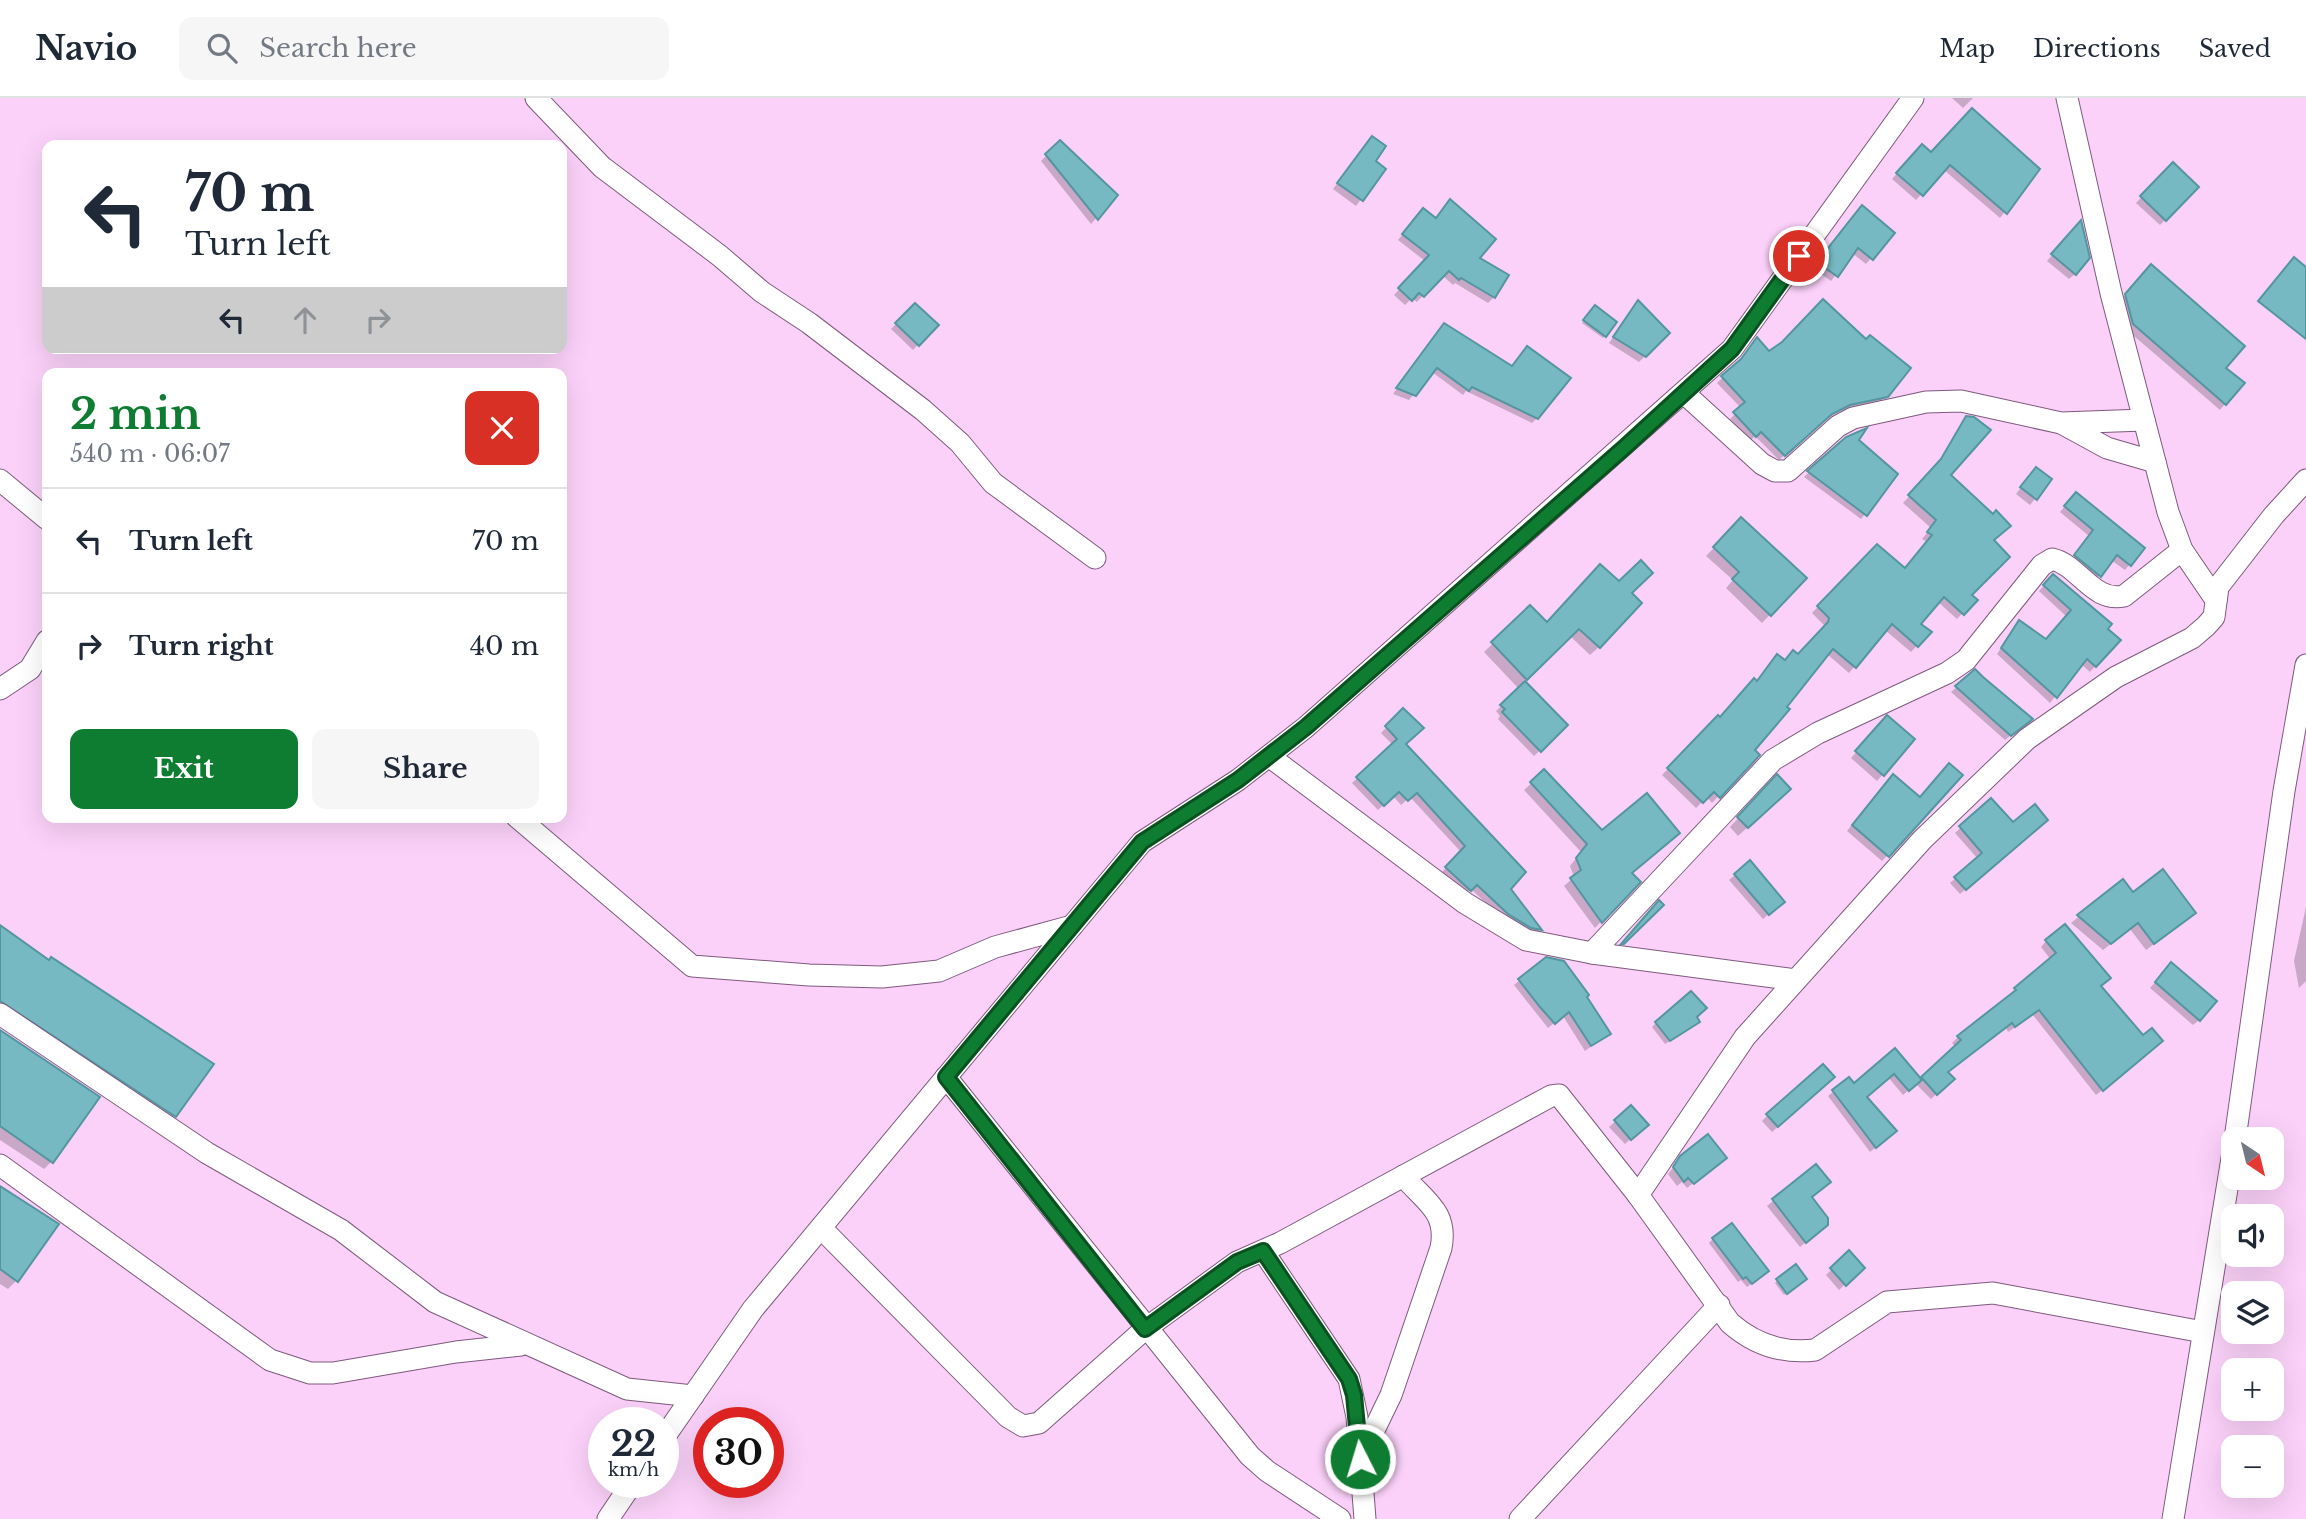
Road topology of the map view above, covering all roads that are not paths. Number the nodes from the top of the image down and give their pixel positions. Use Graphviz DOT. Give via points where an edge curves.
graph roads {
  1 [pos="536,98"];
  2 [pos="1913,98"];
  3 [pos="2067,98"];
  4 [pos="1684,393"];
  5 [pos="2144,420"];
  6 [pos="2062,423"];
  7 [pos="2155,462"];
  8 [pos="0,480"];
  9 [pos="2306,480"];
  10 [pos="42,515"];
  11 [pos="2182,550"];
  12 [pos="1095,558"];
  13 [pos="2216,600"];
  14 [pos="42,650"];
  15 [pos="2306,665"];
  16 [pos="0,689"];
  17 [pos="1270,757"];
  18 [pos="524,823"];
  19 [pos="1072,926"];
  20 [pos="1592,953"];
  21 [pos="1796,980"];
  22 [pos="0,1014"];
  23 [pos="946,1077"];
  24 [pos="2237,1127"];
  25 [pos="0,1165"];
  26 [pos="1404,1176"];
  27 [pos="2227,1190"];
  28 [pos="1639,1195"];
  29 [pos="821,1228"];
  30 [pos="1263,1251"];
  31 [pos="1719,1306"];
  32 [pos="1145,1329"];
  33 [pos="2203,1332"];
  34 [pos="523,1345"];
  35 [pos="693,1396"];
  36 [pos="679,1416"];
  37 [pos="1360,1459"];
  38 [pos="622,1498"];
  39 [pos="608,1519"];
  40 [pos="1340,1519"];
  41 [pos="1365,1519"];
  42 [pos="1520,1519"];
  43 [pos="2173,1519"];
  1 -- 12 [label="street" via="602,167 923,410 960,443 993,483"];
  2 -- 4 [label="street" via="1732,349"];
  3 -- 5 [label="street"];
  4 -- 6 [label="street" via="1775,471 1788,471 1853,418 1926,402 1961,401"];
  4 -- 17 [label="street"];
  5 -- 6 [label="street"];
  5 -- 7 [label="street"];
  6 -- 7 [label="street" via="2107,448"];
  7 -- 11 [label="street"];
  8 -- 10 [label="street"];
  9 -- 13 [label="street" via="2218,587"];
  11 -- 13 [label="street"];
  11 -- 20 [label="street" via="2123,596 2112,599 2061,561 2052,559 2042,565 1966,660 1773,760"];
  13 -- 21 [label="street" via="2214,617 2192,638 2116,677 2027,739 1922,840"];
  14 -- 16 [label="street" via="30,669"];
  15 -- 24 [label="street"];
  17 -- 19 [label="street" via="1142,842"];
  17 -- 20 [label="street" via="1465,904 1526,940"];
  18 -- 19 [label="street" via="692,966 893,976 939,971 995,947"];
  19 -- 23 [label="street"];
  20 -- 21 [label="street"];
  21 -- 28 [label="street" via="1745,1037"];
  22 -- 34 [label="street" via="207,1153 341,1230 435,1302"];
  23 -- 29 [label="street"];
  23 -- 32 [label="street"];
  25 -- 34 [label="street" via="270,1360 310,1373 333,1373"];
  26 -- 28 [label="street" via="1559,1095"];
  26 -- 30 [label="street"];
  26 -- 37 [label="street" via="1441,1219 1444,1230 1391,1395"];
  27 -- 33 [label="street"];
  28 -- 31 [label="street"];
  29 -- 32 [label="street" via="1008,1417 1023,1426 1039,1423"];
  29 -- 35 [label="street" via="753,1309"];
  30 -- 32 [label="street" via="1237,1262"];
  30 -- 37 [label="street" via="1349,1379"];
  31 -- 33 [label="street" via="1748,1338 1801,1352 1815,1350 1887,1302 1993,1293"];
  31 -- 42 [label="street"];
  32 -- 40 [label="street" via="1250,1456"];
  33 -- 43 [label="street"];
  34 -- 35 [label="street" via="627,1389"];
  35 -- 36 [label="street"];
  37 -- 41 [label="street"];
  38 -- 39 [label="street"];
}
